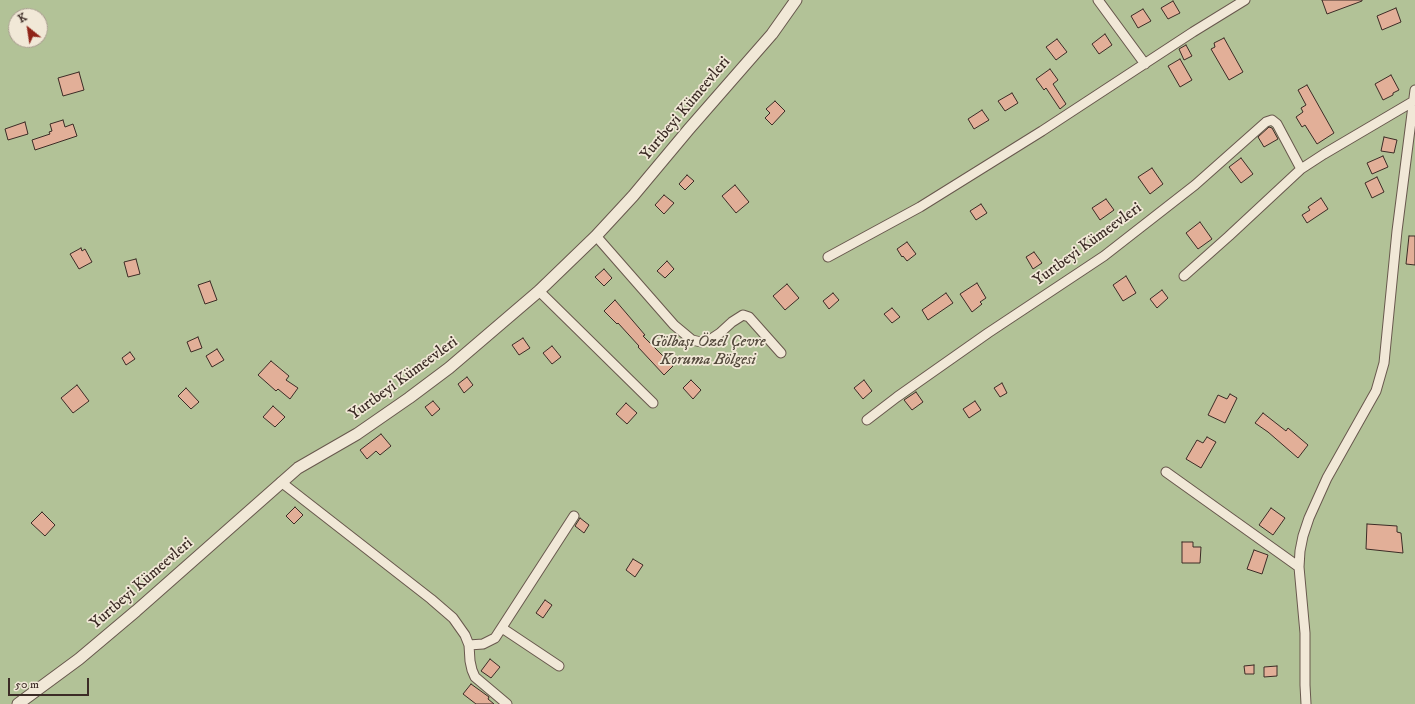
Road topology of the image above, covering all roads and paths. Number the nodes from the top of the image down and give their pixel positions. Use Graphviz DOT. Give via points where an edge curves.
graph roads {
  1 [pos="796,0"];
  2 [pos="1098,0"];
  3 [pos="1245,0"];
  4 [pos="1145,64"];
  5 [pos="1415,90"];
  6 [pos="1414,100"];
  7 [pos="1301,169"];
  8 [pos="596,236"];
  9 [pos="828,257"];
  10 [pos="1184,276"];
  11 [pos="539,292"];
  12 [pos="780,353"];
  13 [pos="653,403"];
  14 [pos="867,420"];
  15 [pos="1166,472"];
  16 [pos="281,482"];
  17 [pos="574,516"];
  18 [pos="1299,567"];
  19 [pos="502,628"];
  20 [pos="469,645"];
  21 [pos="559,666"];
  22 [pos="18,704"];
  23 [pos="507,704"];
  24 [pos="1306,704"];
  1 -- 8 [label="street, Yurtbeyi Kümeevleri" via="772,34"];
  2 -- 4 [label="street"];
  3 -- 4 [label="street"];
  4 -- 9 [label="street" via="920,207"];
  5 -- 6 [label="street"];
  6 -- 7 [label="street"];
  6 -- 18 [label="street" via="1384,363 1376,391 1318,497 1303,536"];
  7 -- 10 [label="street"];
  7 -- 14 [label="street, Yurtbeyi Kümeevleri" via="1277,124 1272,120 1266,122 1195,185 1104,256 988,333"];
  8 -- 11 [label="street, Yurtbeyi Kümeevleri"];
  8 -- 12 [label="street" via="674,325 692,340 701,342 711,339 743,315 749,317"];
  11 -- 13 [label="street"];
  11 -- 16 [label="street, Yurtbeyi Kümeevleri" via="449,368 409,398 357,434 307,462"];
  15 -- 18 [label="street"];
  16 -- 20 [label="street" via="453,618"];
  16 -- 22 [label="street, Yurtbeyi Kümeevleri" via="136,611 79,659"];
  17 -- 19 [label="street"];
  18 -- 24 [label="street" via="1305,633"];
  19 -- 20 [label="street" via="490,642"];
  19 -- 21 [label="street"];
  20 -- 23 [label="street" via="475,677"];
}
